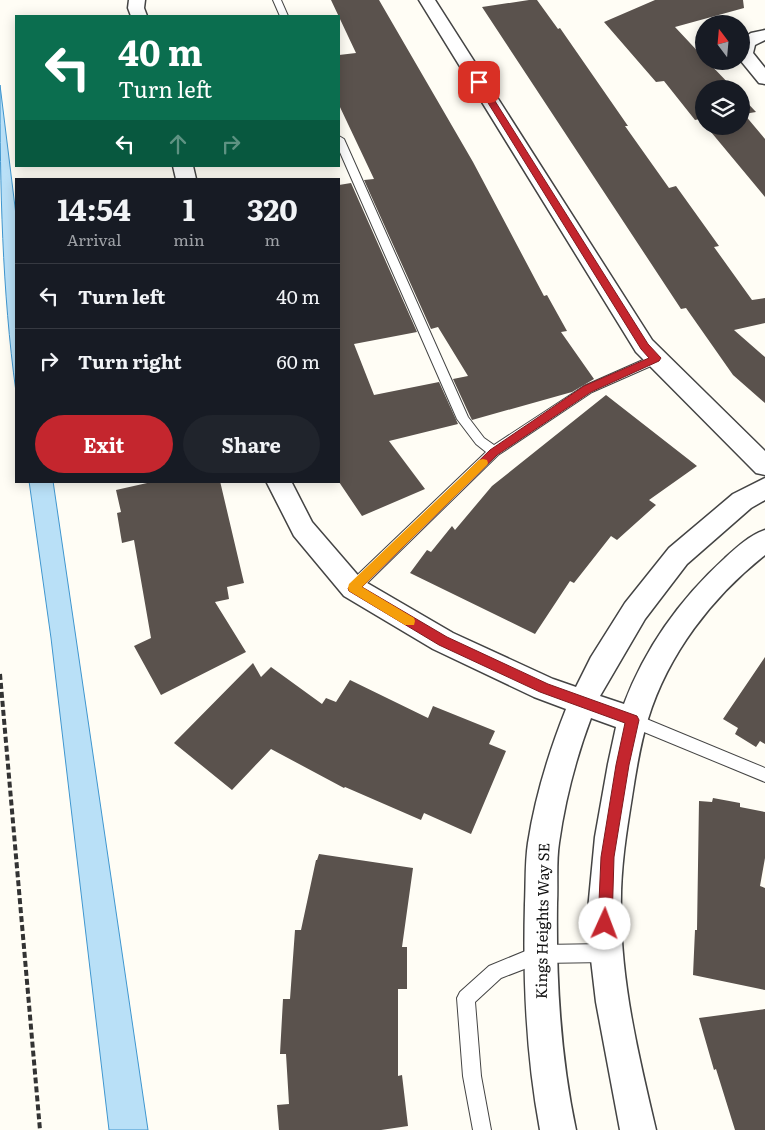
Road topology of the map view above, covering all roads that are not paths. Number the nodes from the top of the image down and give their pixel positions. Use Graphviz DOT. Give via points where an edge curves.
graph roads {
  1 [pos="137,0"];
  2 [pos="277,0"];
  3 [pos="427,0"];
  4 [pos="139,15"];
  5 [pos="284,15"];
  6 [pos="765,35"];
  7 [pos="765,80"];
  8 [pos="340,141"];
  9 [pos="656,358"];
  10 [pos="494,452"];
  11 [pos="765,466"];
  12 [pos="279,483"];
  13 [pos="765,488"];
  14 [pos="765,540"];
  15 [pos="353,588"];
  16 [pos="582,702"];
  17 [pos="632,720"];
  18 [pos="765,775"];
  19 [pos="608,953"];
  20 [pos="540,954"];
  21 [pos="482,1130"];
  22 [pos="558,1130"];
  23 [pos="638,1130"];
  1 -- 4 [label="street"];
  2 -- 5 [label="lane"];
  3 -- 9 [label="street" via="644,346"];
  6 -- 7 [label="street" via="748,41 744,54"];
  8 -- 10 [label="lane" via="463,419 480,441"];
  9 -- 10 [label="lane" via="588,389"];
  9 -- 11 [label="street"];
  10 -- 15 [label="lane"];
  12 -- 15 [label="street" via="303,529"];
  13 -- 16 [label="street, Kings Heights Way SE" via="742,501 678,556 635,611"];
  14 -- 17 [label="street" via="706,593 662,653 646,682"];
  15 -- 16 [label="street" via="443,641"];
  16 -- 17 [label="street"];
  16 -- 20 [label="street, Kings Heights Way SE" via="561,759 543,844"];
  17 -- 18 [label="lane"];
  17 -- 19 [label="street" via="607,857 605,924"];
  19 -- 20 [label="lane"];
  19 -- 23 [label="street" via="625,1076"];
  20 -- 21 [label="lane" via="495,972 466,998 472,1076"];
  20 -- 22 [label="street, Kings Heights Way SE" via="550,1095"];
}
